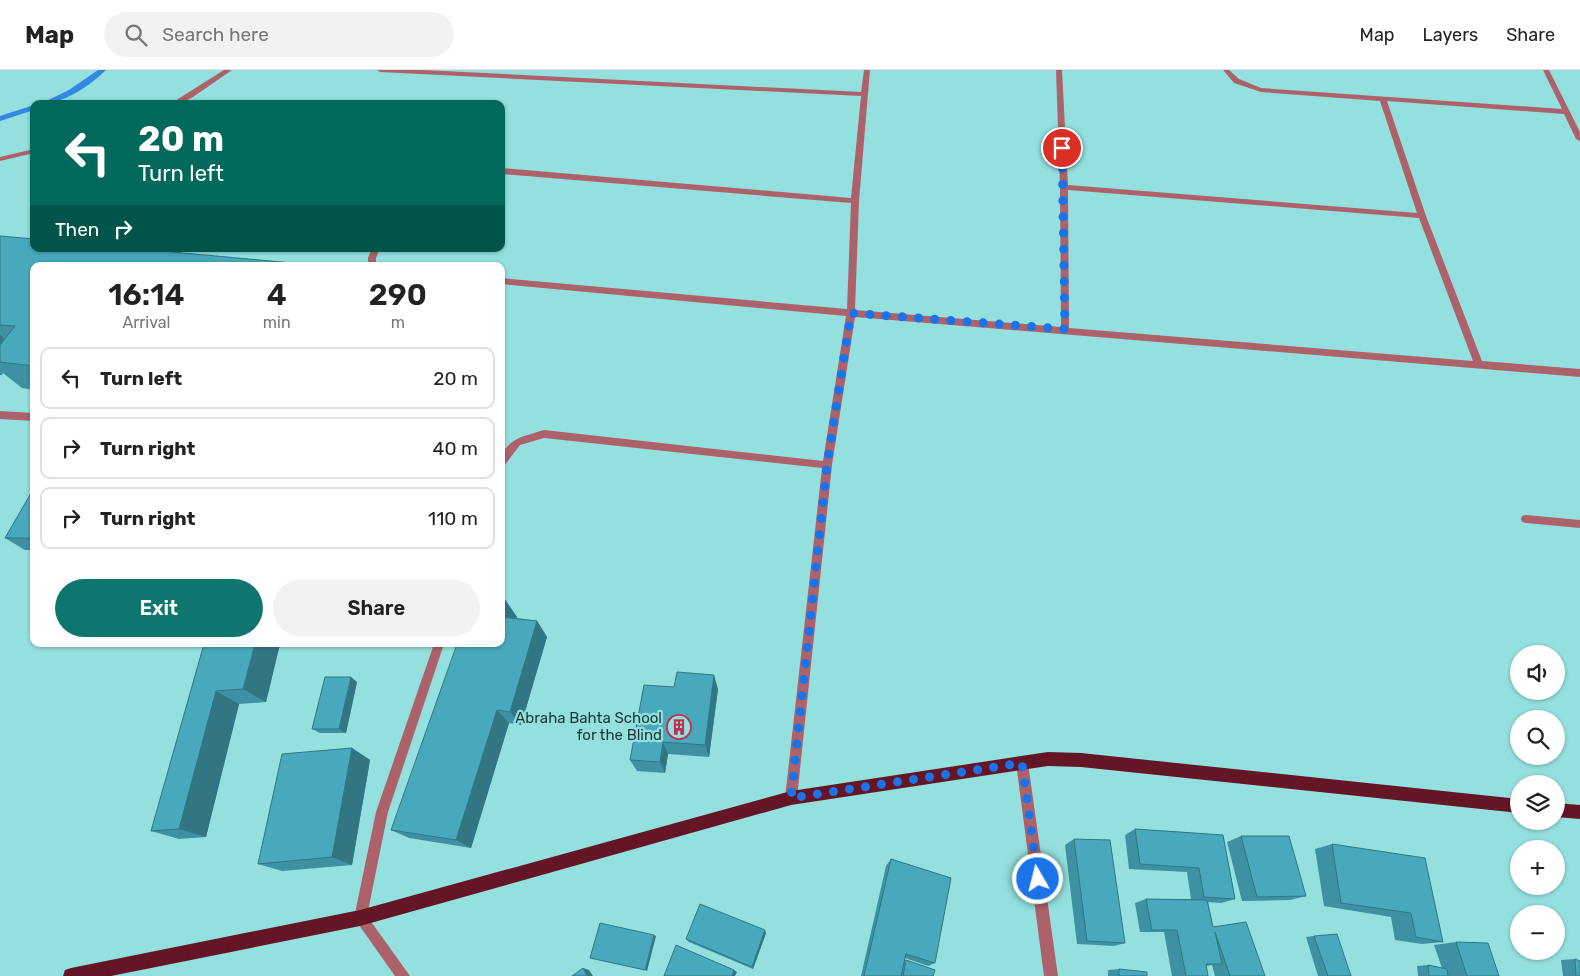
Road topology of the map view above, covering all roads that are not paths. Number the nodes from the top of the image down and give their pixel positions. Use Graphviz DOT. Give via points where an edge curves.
graph roads {
  1 [pos="229,70"];
  2 [pos="380,70"];
  3 [pos="867,70"];
  4 [pos="1059,70"];
  5 [pos="1226,70"];
  6 [pos="1546,70"];
  7 [pos="866,94"];
  8 [pos="1383,99"];
  9 [pos="181,100"];
  10 [pos="1567,112"];
  11 [pos="1580,139"];
  12 [pos="30,152"];
  13 [pos="0,159"];
  14 [pos="505,171"];
  15 [pos="1064,187"];
  16 [pos="854,201"];
  17 [pos="1422,216"];
  18 [pos="505,282"];
  19 [pos="851,313"];
  20 [pos="1065,329"];
  21 [pos="1478,363"];
  22 [pos="1580,373"];
  23 [pos="30,417"];
  24 [pos="1,418"];
  25 [pos="505,458"];
  26 [pos="827,465"];
  27 [pos="1526,519"];
  28 [pos="1580,524"];
  29 [pos="438,647"];
  30 [pos="1022,763"];
  31 [pos="791,798"];
  32 [pos="1510,805"];
  33 [pos="1565,811"];
  34 [pos="1580,812"];
  35 [pos="360,918"];
  36 [pos="71,976"];
  37 [pos="403,976"];
  38 [pos="1051,976"];
  1 -- 9 [label="street"];
  2 -- 7 [label="street"];
  3 -- 7 [label="street"];
  4 -- 15 [label="street"];
  5 -- 8 [label="street" via="1240,84 1260,90"];
  6 -- 10 [label="street"];
  7 -- 16 [label="street"];
  8 -- 10 [label="street"];
  8 -- 17 [label="street"];
  10 -- 11 [label="street"];
  12 -- 13 [label="street"];
  14 -- 16 [label="street"];
  15 -- 17 [label="street"];
  15 -- 20 [label="street"];
  16 -- 19 [label="street"];
  17 -- 21 [label="street"];
  18 -- 19 [label="street"];
  19 -- 20 [label="street"];
  19 -- 26 [label="street"];
  20 -- 21 [label="street"];
  21 -- 22 [label="street"];
  23 -- 24 [label="street"];
  25 -- 26 [label="street" via="517,442 544,434"];
  26 -- 31 [label="street"];
  27 -- 28 [label="street"];
  29 -- 35 [label="street" via="382,812"];
  30 -- 31 [label="main road"];
  30 -- 32 [label="main road" via="1048,759 1081,760"];
  30 -- 38 [label="street"];
  31 -- 35 [label="main road"];
  33 -- 34 [label="main road"];
  35 -- 36 [label="main road"];
  35 -- 37 [label="street"];
}
